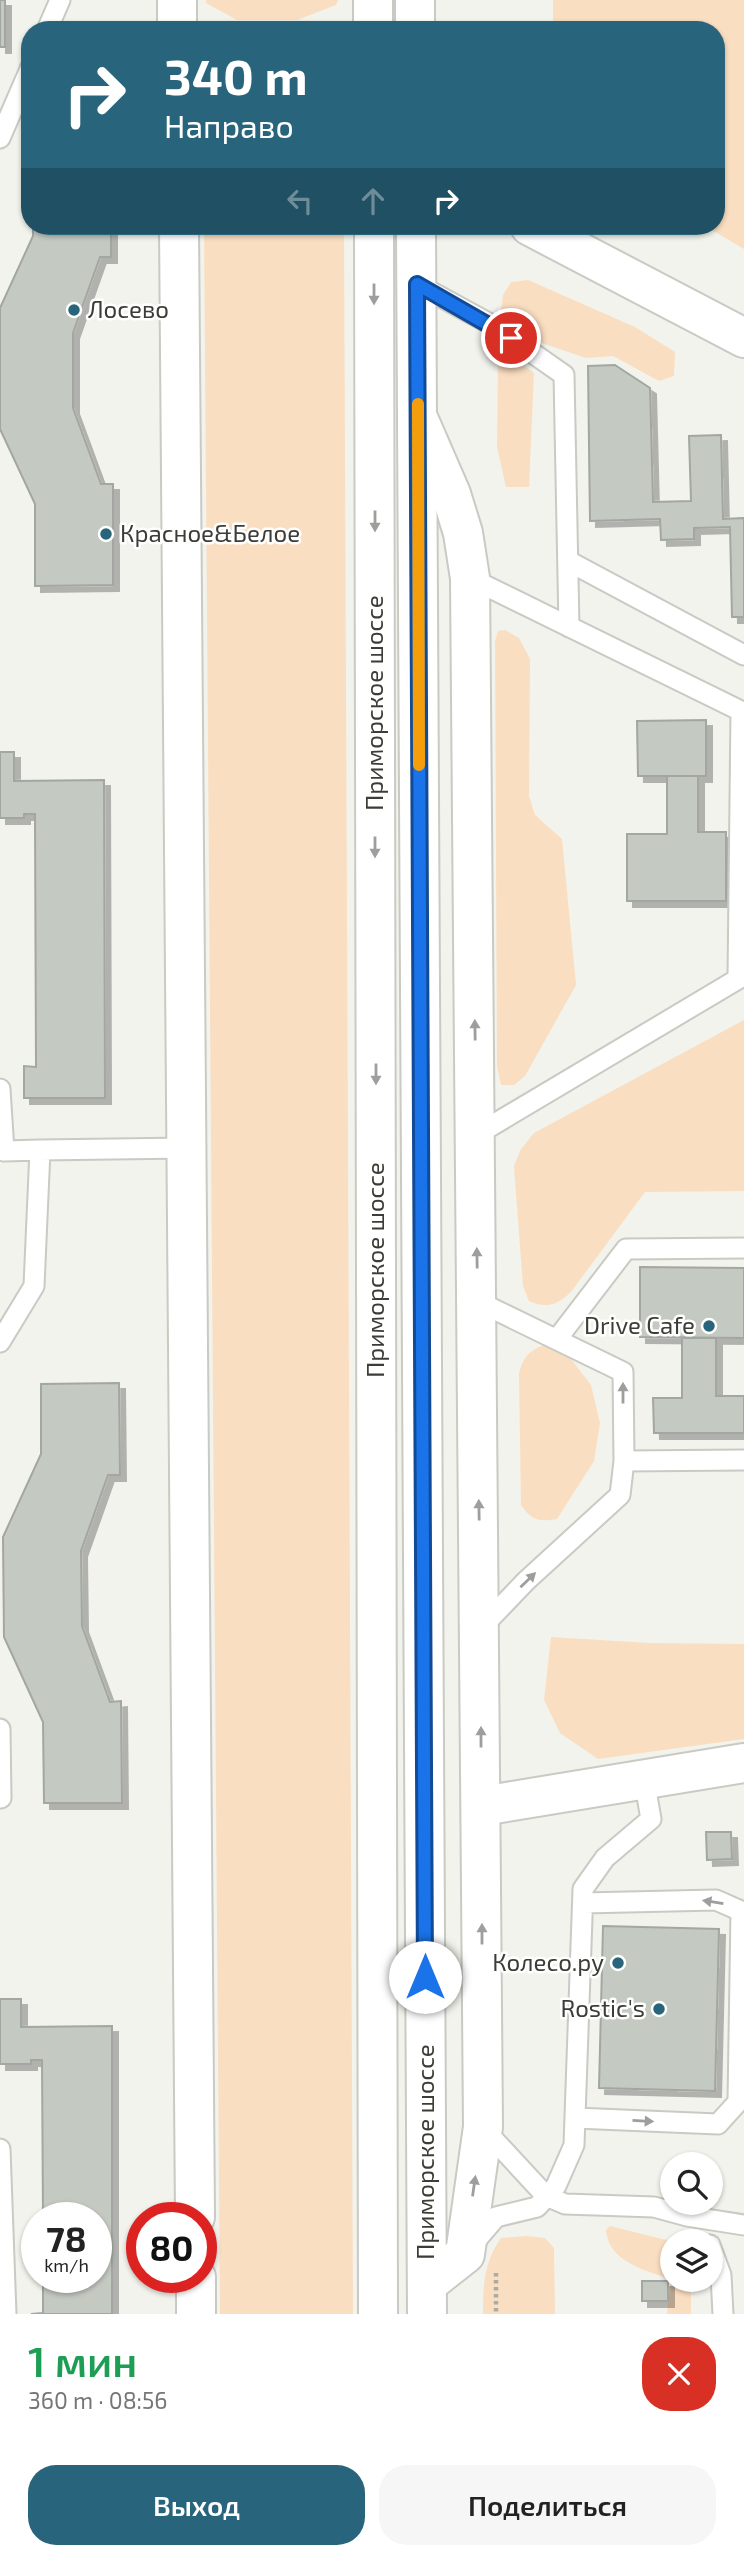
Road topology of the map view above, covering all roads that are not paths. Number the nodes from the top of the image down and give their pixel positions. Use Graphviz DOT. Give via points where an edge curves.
graph roads {
  1 [pos="60,0"];
  2 [pos="177,0"];
  3 [pos="373,0"];
  4 [pos="415,0"];
  5 [pos="51,21"];
  6 [pos="177,21"];
  7 [pos="373,21"];
  8 [pos="415,21"];
  9 [pos="21,90"];
  10 [pos="0,138"];
  11 [pos="179,235"];
  12 [pos="374,235"];
  13 [pos="416,235"];
  14 [pos="547,235"];
  15 [pos="417,284"];
  16 [pos="744,338"];
  17 [pos="418,418"];
  18 [pos="570,562"];
  19 [pos="470,578"];
  20 [pos="569,627"];
  21 [pos="744,655"];
  22 [pos="0,1089"];
  23 [pos="476,1135"];
  24 [pos="187,1148"];
  25 [pos="40,1150"];
  26 [pos="744,1248"];
  27 [pos="477,1301"];
  28 [pos="557,1339"];
  29 [pos="0,1342"];
  30 [pos="744,1460"];
  31 [pos="624,1461"];
  32 [pos="480,1629"];
  33 [pos="0,1729"];
  34 [pos="744,1763"];
  35 [pos="644,1779"];
  36 [pos="1,1798"];
  37 [pos="482,1806"];
  38 [pos="583,1903"];
  39 [pos="575,2118"];
  40 [pos="483,2127"];
  41 [pos="0,2149"];
  42 [pos="546,2196"];
  43 [pos="195,2202"];
  44 [pos="687,2216"];
  45 [pos="744,2225"];
  46 [pos="700,2229"];
  47 [pos="465,2254"];
  48 [pos="722,2292"];
  49 [pos="196,2293"];
  50 [pos="427,2299"];
  51 [pos="4,2307"];
  52 [pos="196,2314"];
  53 [pos="378,2314"];
  54 [pos="723,2314"];
  1 -- 5 [label="lane"];
  2 -- 6 [label="main road"];
  3 -- 7 [label="main road"];
  4 -- 8 [label="main road"];
  9 -- 10 [label="lane"];
  11 -- 24 [label="main road"];
  12 -- 53 [label="main road, Приморское шоссе, one-way"];
  13 -- 15 [label="main road, Приморское шоссе"];
  14 -- 16 [label="main road"];
  15 -- 17 [label="main road, Приморское шоссе"];
  15 -- 18 [label="lane" via="494,326 564,374"];
  17 -- 19 [label="main road" via="451,494"];
  17 -- 50 [label="main road, Приморское шоссе"];
  18 -- 20 [label="lane"];
  18 -- 21 [label="lane"];
  19 -- 20 [label="lane"];
  23 -- 19 [label="main road, one-way"];
  20 -- 23 [label="lane" via="741,711 738,979"];
  22 -- 25 [label="lane" via="4,1151"];
  27 -- 23 [label="main road, one-way"];
  24 -- 25 [label="lane"];
  24 -- 43 [label="main road"];
  25 -- 29 [label="lane" via="34,1286"];
  26 -- 28 [label="lane" via="626,1249"];
  27 -- 28 [label="lane"];
  32 -- 27 [label="main road, one-way"];
  31 -- 28 [label="lane, one-way" via="623,1372"];
  30 -- 31 [label="lane"];
  32 -- 31 [label="lane, one-way" via="620,1495"];
  37 -- 32 [label="main road, one-way"];
  33 -- 36 [label="lane"];
  34 -- 35 [label="main road"];
  35 -- 37 [label="main road"];
  35 -- 38 [label="lane" via="651,1819 605,1858 583,1889"];
  40 -- 37 [label="main road, one-way"];
  38 -- 39 [label="lane"];
  39 -- 38 [label="lane, one-way" via="718,2124 738,2102 741,1911 716,1900"];
  39 -- 42 [label="lane" via="574,2145 556,2186"];
  40 -- 42 [label="lane"];
  47 -- 40 [label="main road, one-way"];
  41 -- 51 [label="lane"];
  42 -- 44 [label="lane" via="565,2204 654,2207"];
  42 -- 47 [label="lane" via="537,2207 496,2217"];
  44 -- 45 [label="lane"];
  44 -- 46 [label="lane"];
  47 -- 50 [label="main road"];
  48 -- 54 [label="lane"];
  49 -- 52 [label="main road"];
}
